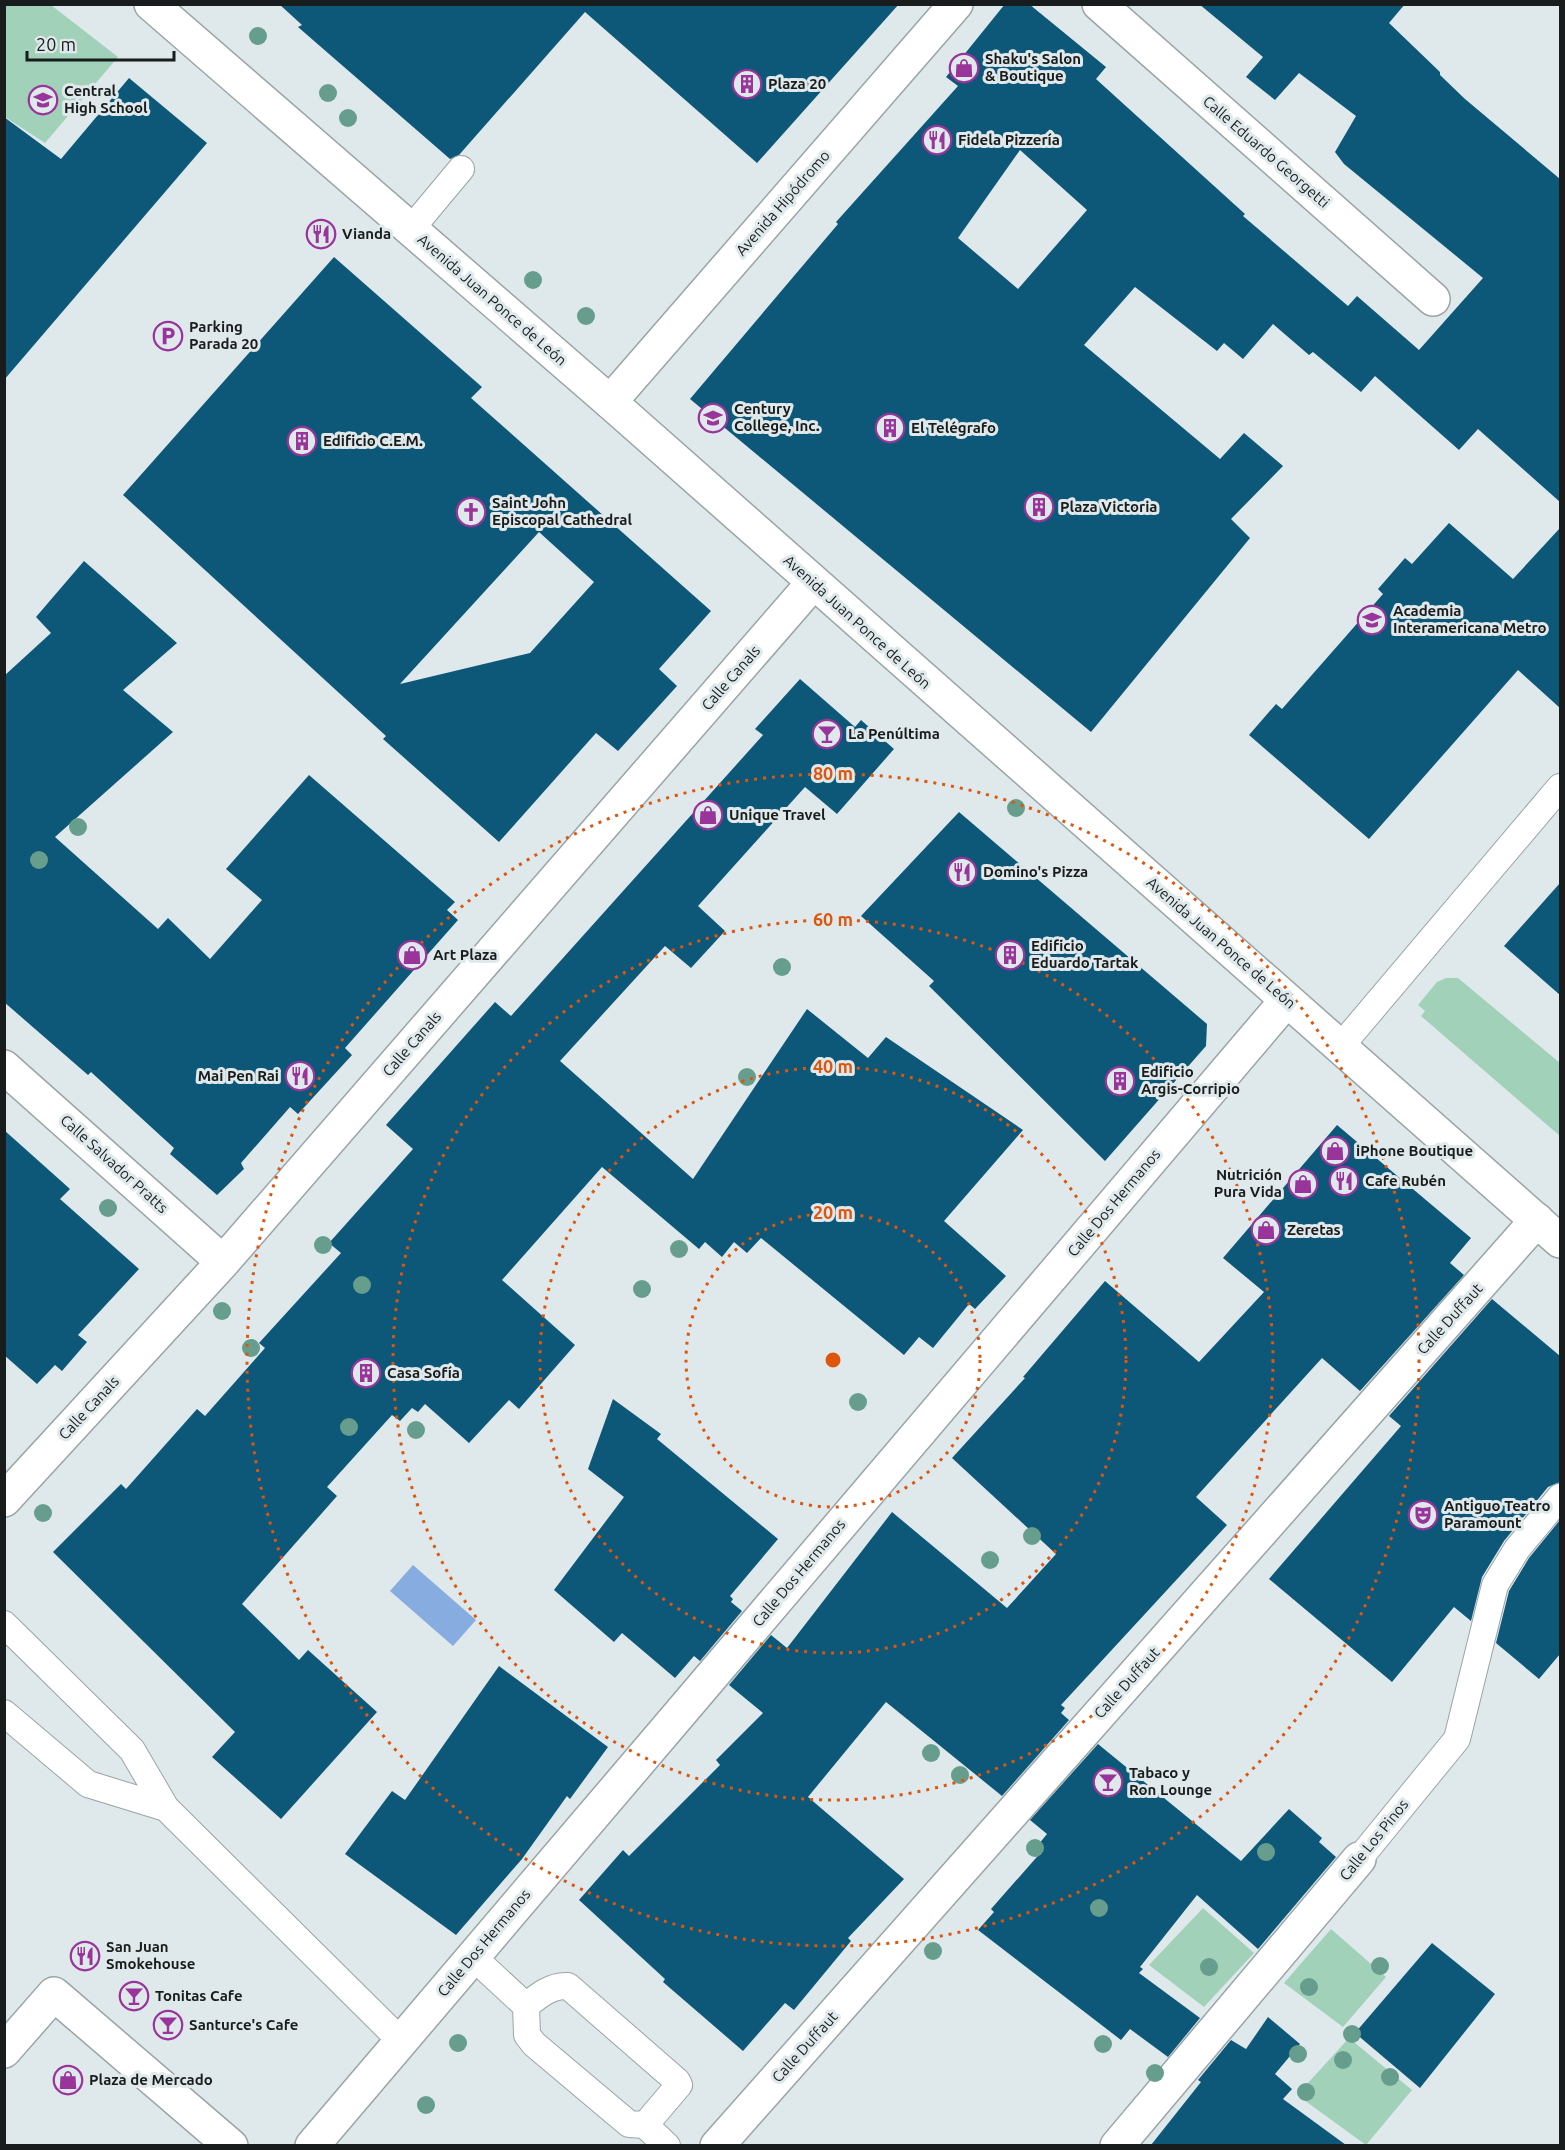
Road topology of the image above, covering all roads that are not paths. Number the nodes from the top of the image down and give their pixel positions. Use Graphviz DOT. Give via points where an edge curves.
graph roads {
  1 [pos="151,4"];
  2 [pos="956,4"];
  3 [pos="1099,4"];
  4 [pos="461,169"];
  5 [pos="411,229"];
  6 [pos="1433,299"];
  7 [pos="610,402"];
  8 [pos="813,583"];
  9 [pos="1560,787"];
  10 [pos="1286,1001"];
  11 [pos="1340,1047"];
  12 [pos="4,1067"];
  13 [pos="1549,1231"];
  14 [pos="223,1262"];
  15 [pos="9,1488"];
  16 [pos="1560,1497"];
  17 [pos="4,1624"];
  18 [pos="4,1713"];
  19 [pos="166,1808"];
  20 [pos="1359,1859"];
  21 [pos="473,1957"];
  22 [pos="526,2006"];
  23 [pos="402,2041"];
  24 [pos="4,2051"];
  25 [pos="645,2124"];
  26 [pos="231,2145"];
  27 [pos="312,2145"];
  28 [pos="667,2145"];
  29 [pos="717,2145"];
  30 [pos="1117,2145"];
  1 -- 5 [label="street, Avenida Juan Ponce de León"];
  2 -- 7 [label="street, Avenida Hipódromo"];
  3 -- 6 [label="street, Calle Eduardo Georgetti"];
  4 -- 5 [label="lane"];
  5 -- 7 [label="street, Avenida Juan Ponce de León"];
  7 -- 8 [label="street, Avenida Juan Ponce de León"];
  8 -- 10 [label="street, Avenida Juan Ponce de León"];
  8 -- 14 [label="street, Calle Canals"];
  9 -- 11 [label="lane"];
  10 -- 11 [label="street, Avenida Juan Ponce de León"];
  10 -- 21 [label="street, Calle Dos Hermanos"];
  11 -- 13 [label="street, Avenida Juan Ponce de León"];
  12 -- 14 [label="street, Calle Salvador Pratts"];
  13 -- 29 [label="street, Calle Duffaut"];
  14 -- 15 [label="street, Calle Canals"];
  16 -- 20 [label="lane, Calle Los Pinos" via="1517,1549 1495,1585 1457,1739"];
  17 -- 19 [label="lane" via="132,1750"];
  18 -- 19 [label="lane" via="88,1784"];
  19 -- 23 [label="lane"];
  20 -- 30 [label="street, Calle Los Pinos"];
  21 -- 22 [label="lane"];
  21 -- 23 [label="street, Calle Dos Hermanos"];
  22 -- 25 [label="lane" via="527,2035 543,2054 629,2124"];
  22 -- 25 [label="lane" via="541,1994 560,1985 568,1986 677,2081 679,2085"];
  23 -- 27 [label="street, Calle Dos Hermanos"];
  24 -- 26 [label="street" via="54,1994"];
  25 -- 28 [label="lane"];
}
